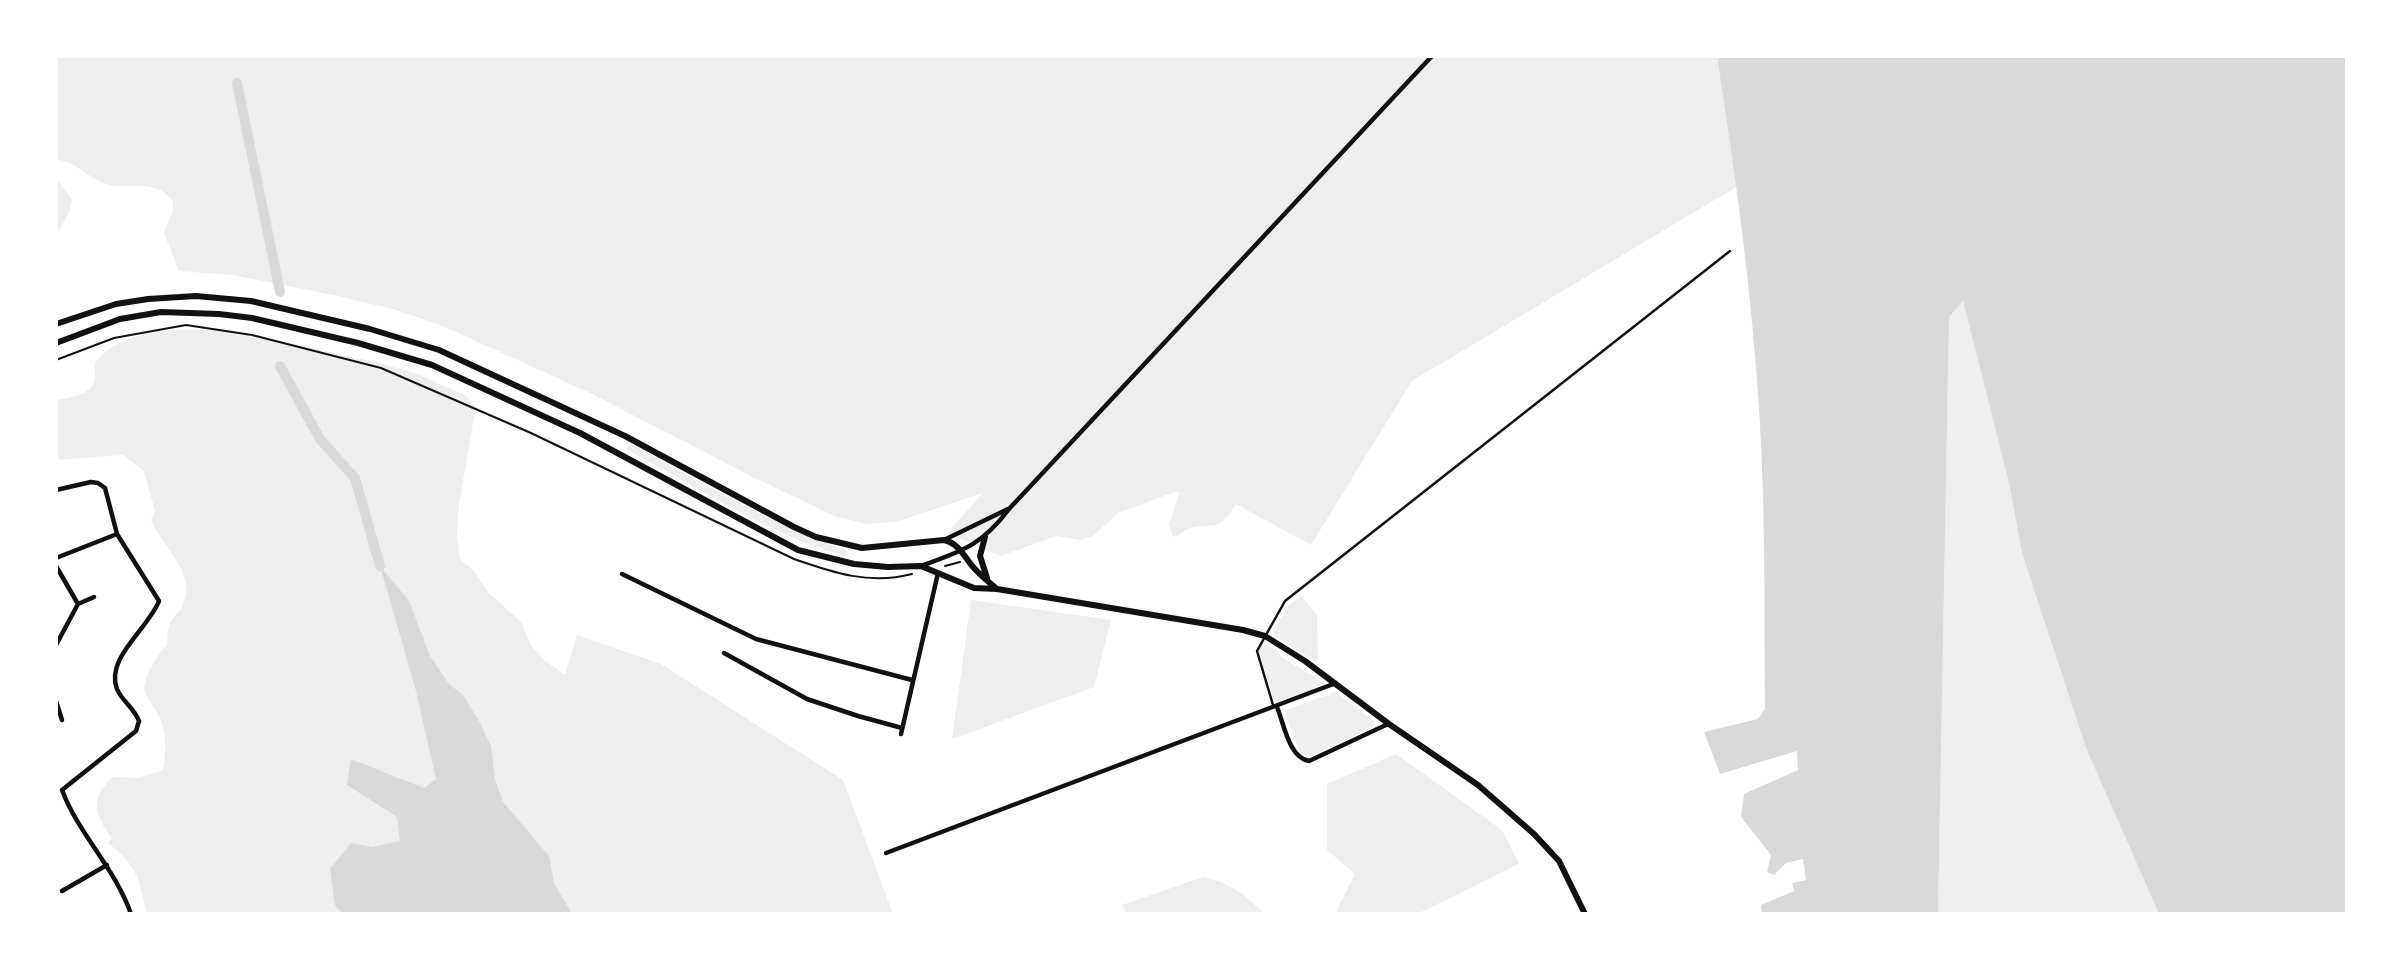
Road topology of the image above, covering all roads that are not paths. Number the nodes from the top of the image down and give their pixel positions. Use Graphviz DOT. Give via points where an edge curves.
graph roads {
  1 [pos="1432,56"];
  2 [pos="1730,251"];
  3 [pos="56,324"];
  4 [pos="56,343"];
  5 [pos="56,490"];
  6 [pos="1009,509"];
  7 [pos="117,534"];
  8 [pos="985,537"];
  9 [pos="944,540"];
  10 [pos="961,551"];
  11 [pos="56,558"];
  12 [pos="56,566"];
  13 [pos="921,566"];
  14 [pos="934,572"];
  15 [pos="622,574"];
  16 [pos="989,583"];
  17 [pos="997,589"];
  18 [pos="94,597"];
  19 [pos="78,604"];
  20 [pos="1265,636"];
  21 [pos="56,645"];
  22 [pos="724,653"];
  23 [pos="912,680"];
  24 [pos="1336,684"];
  25 [pos="56,701"];
  26 [pos="1276,708"];
  27 [pos="62,720"];
  28 [pos="1389,723"];
  29 [pos="62,790"];
  30 [pos="56,794"];
  31 [pos="886,853"];
  32 [pos="107,865"];
  33 [pos="62,891"];
  34 [pos="131,914"];
  35 [pos="1585,914"];
  1 -- 6 [label="street"];
  2 -- 20 [label="lane" via="1284,601"];
  3 -- 9 [label="main road" via="116,304 148,299 251,301 439,351 625,436 816,537 862,548"];
  4 -- 13 [label="main road" via="120,319 162,312 253,318 390,352 432,365 580,433 798,550 854,564"];
  5 -- 7 [label="street" via="91,482 105,488"];
  6 -- 8 [label="street"];
  6 -- 9 [label="street"];
  7 -- 11 [label="street"];
  7 -- 29 [label="street" via="159,601 116,662 118,691 139,721 136,730"];
  8 -- 10 [label="street"];
  8 -- 16 [label="main road" via="980,556"];
  9 -- 10 [label="main road"];
  10 -- 13 [label="street"];
  10 -- 16 [label="main road"];
  12 -- 19 [label="street"];
  13 -- 14 [label="main road"];
  14 -- 17 [label="main road" via="974,588"];
  14 -- 23 [label="street"];
  15 -- 23 [label="street" via="757,639"];
  16 -- 17 [label="main road"];
  17 -- 20 [label="main road"];
  18 -- 19 [label="street"];
  19 -- 21 [label="street"];
  20 -- 24 [label="main road"];
  20 -- 26 [label="lane" via="1256,651"];
  22 -- 23 [label="street" via="807,699 902,731"];
  24 -- 26 [label="street"];
  24 -- 28 [label="main road"];
  25 -- 27 [label="street"];
  26 -- 28 [label="street" via="1294,753 1304,761"];
  26 -- 31 [label="street"];
  28 -- 35 [label="main road" via="1478,785 1534,834 1559,862"];
  29 -- 30 [label="street"];
  29 -- 32 [label="street" via="70,811"];
  32 -- 33 [label="street"];
  32 -- 34 [label="street"];
}
